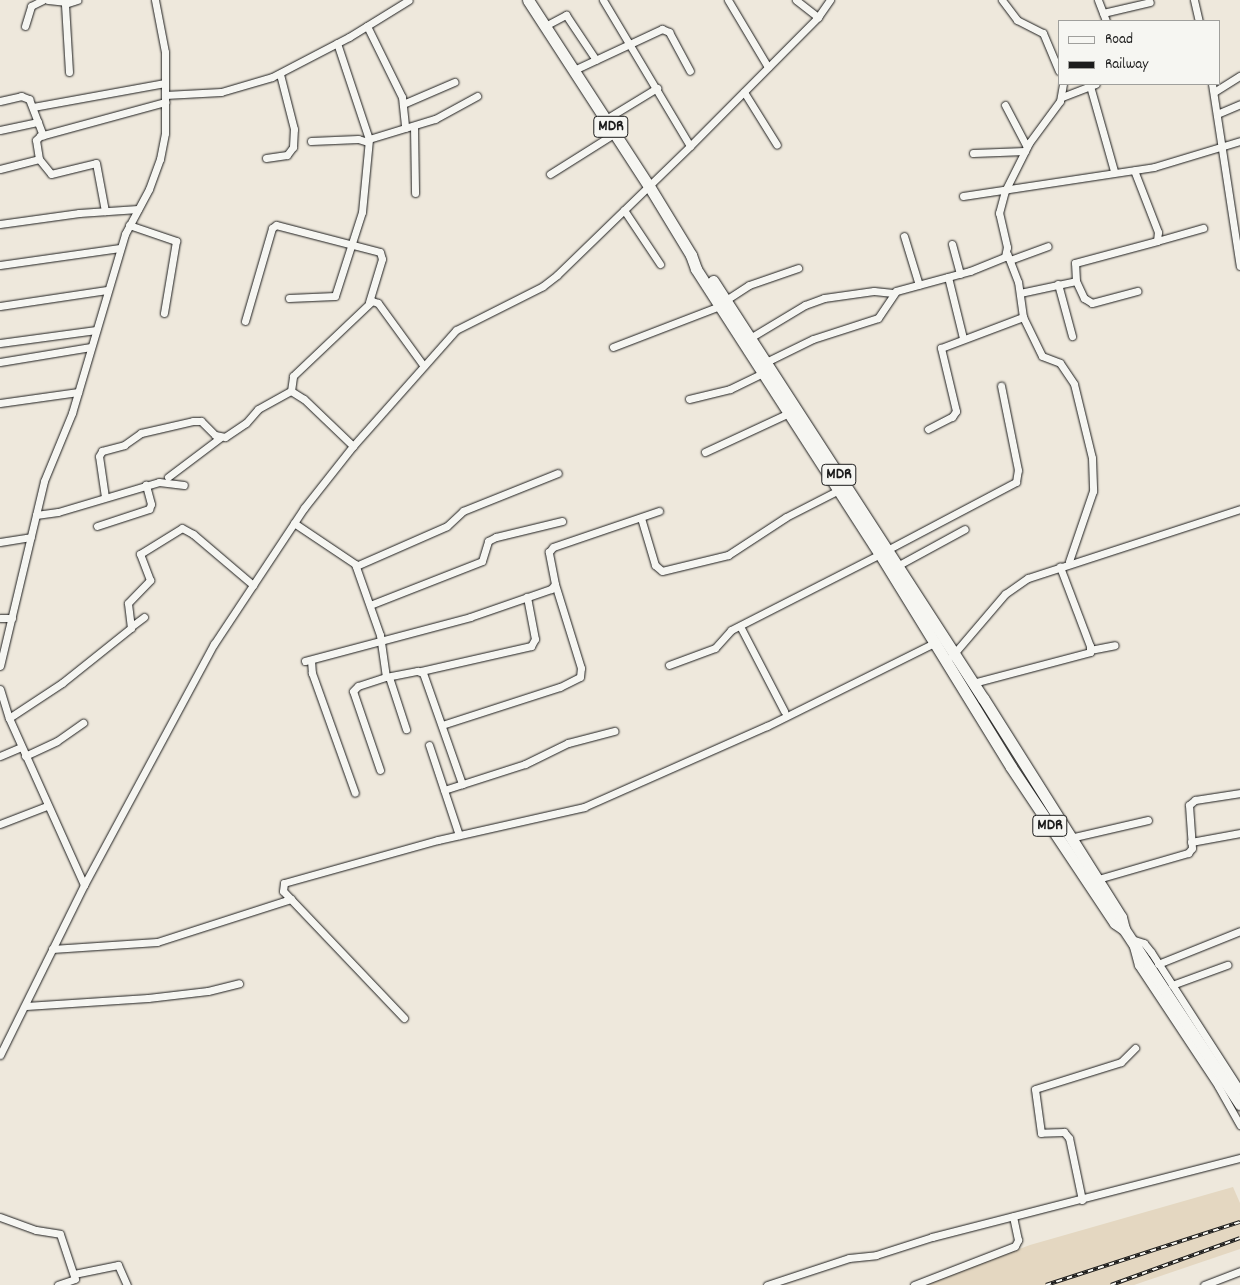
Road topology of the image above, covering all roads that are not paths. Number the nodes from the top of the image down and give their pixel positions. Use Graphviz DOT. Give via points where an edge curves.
graph roads {
  1 [pos="42,0"];
  2 [pos="48,0"];
  3 [pos="78,0"];
  4 [pos="155,0"];
  5 [pos="409,0"];
  6 [pos="528,0"];
  7 [pos="603,0"];
  8 [pos="728,0"];
  9 [pos="796,0"];
  10 [pos="830,0"];
  11 [pos="1002,0"];
  12 [pos="1098,0"];
  13 [pos="1194,0"];
  14 [pos="67,2"];
  15 [pos="1150,2"];
  16 [pos="1103,13"];
  17 [pos="818,17"];
  18 [pos="1106,20"];
  19 [pos="1199,20"];
  20 [pos="25,26"];
  21 [pos="366,26"];
  22 [pos="544,26"];
  23 [pos="630,43"];
  24 [pos="337,44"];
  25 [pos="1057,58"];
  26 [pos="596,60"];
  27 [pos="768,67"];
  28 [pos="574,70"];
  29 [pos="690,71"];
  30 [pos="68,72"];
  31 [pos="280,74"];
  32 [pos="1240,76"];
  33 [pos="454,82"];
  34 [pos="165,83"];
  35 [pos="1063,85"];
  36 [pos="1093,85"];
  37 [pos="1220,85"];
  38 [pos="657,88"];
  39 [pos="1213,88"];
  40 [pos="744,92"];
  41 [pos="477,96"];
  42 [pos="1062,96"];
  43 [pos="165,99"];
  44 [pos="0,101"];
  45 [pos="403,104"];
  46 [pos="1240,104"];
  47 [pos="1006,105"];
  48 [pos="33,108"];
  49 [pos="1217,114"];
  50 [pos="606,119"];
  51 [pos="38,122"];
  52 [pos="414,126"];
  53 [pos="405,128"];
  54 [pos="0,130"];
  55 [pos="615,133"];
  56 [pos="43,135"];
  57 [pos="311,141"];
  58 [pos="368,141"];
  59 [pos="1240,141"];
  60 [pos="778,145"];
  61 [pos="690,146"];
  62 [pos="1222,147"];
  63 [pos="1026,149"];
  64 [pos="973,153"];
  65 [pos="266,158"];
  66 [pos="39,159"];
  67 [pos="0,169"];
  68 [pos="1134,170"];
  69 [pos="1114,171"];
  70 [pos="550,174"];
  71 [pos="649,186"];
  72 [pos="1005,191"];
  73 [pos="415,192"];
  74 [pos="963,196"];
  75 [pos="1240,207"];
  76 [pos="138,209"];
  77 [pos="624,210"];
  78 [pos="1232,210"];
  79 [pos="105,211"];
  80 [pos="0,224"];
  81 [pos="129,226"];
  82 [pos="1203,228"];
  83 [pos="904,236"];
  84 [pos="1157,241"];
  85 [pos="353,243"];
  86 [pos="952,244"];
  87 [pos="1048,246"];
  88 [pos="120,248"];
  89 [pos="1009,257"];
  90 [pos="660,264"];
  91 [pos="0,265"];
  92 [pos="1240,266"];
  93 [pos="798,268"];
  94 [pos="960,274"];
  95 [pos="948,277"];
  96 [pos="1076,281"];
  97 [pos="1058,284"];
  98 [pos="919,285"];
  99 [pos="107,290"];
  100 [pos="1137,291"];
  101 [pos="893,293"];
  102 [pos="1020,293"];
  103 [pos="289,298"];
  104 [pos="369,302"];
  105 [pos="723,303"];
  106 [pos="0,306"];
  107 [pos="164,313"];
  108 [pos="1024,317"];
  109 [pos="245,321"];
  110 [pos="96,330"];
  111 [pos="1072,336"];
  112 [pos="750,338"];
  113 [pos="963,338"];
  114 [pos="0,343"];
  115 [pos="91,347"];
  116 [pos="613,347"];
  117 [pos="0,362"];
  118 [pos="423,365"];
  119 [pos="765,368"];
  120 [pos="1001,386"];
  121 [pos="291,391"];
  122 [pos="78,392"];
  123 [pos="689,399"];
  124 [pos="0,404"];
  125 [pos="793,411"];
  126 [pos="928,429"];
  127 [pos="221,437"];
  128 [pos="353,446"];
  129 [pos="705,452"];
  130 [pos="558,473"];
  131 [pos="168,477"];
  132 [pos="146,485"];
  133 [pos="184,485"];
  134 [pos="839,490"];
  135 [pos="105,497"];
  136 [pos="1240,509"];
  137 [pos="659,511"];
  138 [pos="36,514"];
  139 [pos="641,518"];
  140 [pos="562,521"];
  141 [pos="294,523"];
  142 [pos="97,526"];
  143 [pos="965,529"];
  144 [pos="31,537"];
  145 [pos="875,538"];
  146 [pos="0,542"];
  147 [pos="884,552"];
  148 [pos="1069,561"];
  149 [pos="356,566"];
  150 [pos="897,566"];
  151 [pos="1060,567"];
  152 [pos="554,584"];
  153 [pos="253,585"];
  154 [pos="527,597"];
  155 [pos="370,604"];
  156 [pos="144,617"];
  157 [pos="0,618"];
  158 [pos="12,618"];
  159 [pos="132,626"];
  160 [pos="740,626"];
  161 [pos="381,639"];
  162 [pos="936,642"];
  163 [pos="1115,645"];
  164 [pos="1090,650"];
  165 [pos="950,658"];
  166 [pos="0,666"];
  167 [pos="669,666"];
  168 [pos="421,672"];
  169 [pos="387,677"];
  170 [pos="973,683"];
  171 [pos="0,689"];
  172 [pos="978,701"];
  173 [pos="784,711"];
  174 [pos="986,714"];
  175 [pos="9,718"];
  176 [pos="83,723"];
  177 [pos="442,725"];
  178 [pos="406,729"];
  179 [pos="614,731"];
  180 [pos="429,745"];
  181 [pos="22,747"];
  182 [pos="0,756"];
  183 [pos="25,756"];
  184 [pos="380,770"];
  185 [pos="462,784"];
  186 [pos="444,790"];
  187 [pos="355,793"];
  188 [pos="1240,793"];
  189 [pos="47,806"];
  190 [pos="1148,820"];
  191 [pos="0,824"];
  192 [pos="1240,833"];
  193 [pos="459,835"];
  194 [pos="1070,838"];
  195 [pos="1191,842"];
  196 [pos="1098,879"];
  197 [pos="84,885"];
  198 [pos="291,899"];
  199 [pos="1240,930"];
  200 [pos="1128,934"];
  201 [pos="52,949"];
  202 [pos="1158,964"];
  203 [pos="1227,965"];
  204 [pos="239,983"];
  205 [pos="1172,985"];
  206 [pos="26,1006"];
  207 [pos="404,1018"];
  208 [pos="1134,1048"];
  209 [pos="0,1055"];
  210 [pos="1240,1090"];
  211 [pos="1240,1104"];
  212 [pos="1240,1125"];
  213 [pos="1240,1158"];
  214 [pos="1082,1200"];
  215 [pos="0,1217"];
  216 [pos="1013,1217"];
  217 [pos="1240,1271"];
  218 [pos="74,1274"];
  219 [pos="58,1285"];
  220 [pos="127,1285"];
  221 [pos="767,1285"];
  222 [pos="914,1285"];
  223 [pos="1204,1285"];
  1 -- 20 [label="street" via="31,6"];
  2 -- 14 [label="street"];
  3 -- 14 [label="street"];
  4 -- 34 [label="street" via="164,52"];
  5 -- 21 [label="street"];
  6 -- 22 [label="main road, MDR"];
  7 -- 23 [label="street"];
  8 -- 27 [label="street"];
  9 -- 17 [label="street"];
  10 -- 17 [label="street"];
  11 -- 25 [label="street" via="1017,20 1042,33"];
  12 -- 16 [label="street"];
  13 -- 19 [label="street"];
  14 -- 30 [label="street"];
  15 -- 16 [label="street"];
  16 -- 18 [label="street"];
  17 -- 27 [label="street"];
  21 -- 24 [label="street"];
  21 -- 45 [label="street"];
  22 -- 26 [label="street" via="566,15"];
  22 -- 28 [label="main road, MDR"];
  23 -- 26 [label="street"];
  23 -- 29 [label="street" via="657,30 665,30"];
  23 -- 38 [label="street"];
  24 -- 31 [label="street"];
  24 -- 58 [label="street"];
  26 -- 28 [label="street"];
  27 -- 40 [label="street"];
  28 -- 50 [label="main road, MDR"];
  31 -- 43 [label="street" via="221,92"];
  31 -- 65 [label="street" via="294,129 293,147 287,155"];
  32 -- 37 [label="street"];
  33 -- 45 [label="street"];
  34 -- 43 [label="street"];
  34 -- 48 [label="street"];
  35 -- 42 [label="street"];
  36 -- 42 [label="street"];
  36 -- 69 [label="street"];
  38 -- 50 [label="street"];
  38 -- 61 [label="street"];
  39 -- 49 [label="street"];
  40 -- 60 [label="street"];
  40 -- 61 [label="street"];
  41 -- 52 [label="street"];
  42 -- 63 [label="street"];
  43 -- 56 [label="street"];
  43 -- 76 [label="street" via="160,159"];
  44 -- 48 [label="street" via="21,96 29,99"];
  45 -- 53 [label="street"];
  46 -- 49 [label="street"];
  47 -- 63 [label="street"];
  48 -- 51 [label="street"];
  49 -- 62 [label="street"];
  50 -- 55 [label="main road, MDR"];
  51 -- 54 [label="street"];
  51 -- 56 [label="street"];
  52 -- 53 [label="street"];
  52 -- 73 [label="street"];
  53 -- 58 [label="street"];
  55 -- 70 [label="street"];
  55 -- 71 [label="main road, MDR"];
  56 -- 66 [label="street" via="36,140"];
  57 -- 58 [label="street"];
  58 -- 85 [label="street" via="362,212"];
  59 -- 62 [label="street"];
  61 -- 71 [label="street"];
  62 -- 68 [label="street"];
  62 -- 78 [label="street"];
  63 -- 64 [label="street"];
  63 -- 72 [label="street"];
  66 -- 67 [label="street"];
  66 -- 79 [label="street" via="51,174 96,164"];
  68 -- 69 [label="street"];
  68 -- 84 [label="street" via="1158,232"];
  69 -- 72 [label="street"];
  71 -- 77 [label="street"];
  71 -- 105 [label="main road, MDR" via="691,255 696,270"];
  72 -- 74 [label="street"];
  72 -- 89 [label="street" via="999,213"];
  75 -- 78 [label="street"];
  76 -- 79 [label="street"];
  76 -- 81 [label="street"];
  77 -- 90 [label="street"];
  77 -- 118 [label="street" via="549,281 462,326"];
  78 -- 92 [label="street"];
  79 -- 80 [label="street"];
  81 -- 88 [label="street"];
  81 -- 107 [label="street" via="176,241"];
  82 -- 84 [label="street"];
  83 -- 98 [label="street"];
  84 -- 96 [label="street" via="1075,263"];
  85 -- 103 [label="street" via="334,298"];
  85 -- 104 [label="street" via="380,252 382,256"];
  85 -- 109 [label="street" via="274,226"];
  86 -- 94 [label="street"];
  87 -- 89 [label="street"];
  88 -- 91 [label="street"];
  88 -- 99 [label="street"];
  89 -- 94 [label="street"];
  89 -- 102 [label="street"];
  93 -- 105 [label="street" via="748,285"];
  94 -- 95 [label="street"];
  95 -- 98 [label="street"];
  95 -- 113 [label="street"];
  96 -- 97 [label="street"];
  96 -- 100 [label="street" via="1084,298 1092,303"];
  97 -- 102 [label="street"];
  97 -- 111 [label="street"];
  98 -- 101 [label="street"];
  99 -- 106 [label="street"];
  99 -- 110 [label="street"];
  101 -- 112 [label="street" via="874,291 824,298 805,305"];
  101 -- 119 [label="street" via="878,318 813,339"];
  102 -- 108 [label="street"];
  104 -- 118 [label="street" via="378,303"];
  104 -- 121 [label="street" via="293,376"];
  105 -- 112 [label="main road, MDR"];
  105 -- 116 [label="street"];
  105 -- 119 [label="main road, MDR"];
  108 -- 113 [label="street"];
  108 -- 148 [label="street" via="1042,356 1060,363 1074,384 1092,458 1093,492"];
  110 -- 114 [label="street"];
  110 -- 115 [label="street"];
  112 -- 119 [label="main road, MDR"];
  113 -- 126 [label="street" via="940,350 956,411 952,417"];
  115 -- 117 [label="street"];
  115 -- 122 [label="street"];
  118 -- 128 [label="street"];
  119 -- 123 [label="street" via="730,389"];
  119 -- 125 [label="main road, MDR"];
  120 -- 147 [label="street" via="1018,470 1016,482"];
  121 -- 127 [label="street" via="258,409 246,423"];
  121 -- 128 [label="street" via="304,399"];
  122 -- 124 [label="street"];
  122 -- 138 [label="street" via="48,468"];
  125 -- 129 [label="street"];
  125 -- 134 [label="main road, MDR"];
  125 -- 145 [label="main road, MDR"];
  127 -- 131 [label="street"];
  127 -- 135 [label="street" via="201,421 193,421 141,433 124,445 102,451 99,456"];
  128 -- 141 [label="street"];
  130 -- 149 [label="street" via="462,511 447,526"];
  132 -- 133 [label="street" via="166,482"];
  132 -- 135 [label="street"];
  132 -- 142 [label="street" via="151,504 148,509"];
  134 -- 139 [label="street" via="786,517 728,555 662,570 655,566"];
  134 -- 145 [label="main road, MDR"];
  135 -- 138 [label="street" via="58,512"];
  136 -- 151 [label="street"];
  137 -- 139 [label="street"];
  138 -- 144 [label="street"];
  139 -- 152 [label="street" via="553,546 549,552"];
  140 -- 155 [label="street" via="496,537 488,541 482,561"];
  141 -- 149 [label="street" via="349,558"];
  141 -- 153 [label="street"];
  143 -- 150 [label="street"];
  144 -- 146 [label="street"];
  144 -- 158 [label="street"];
  145 -- 147 [label="main road, MDR"];
  147 -- 150 [label="main road, MDR"];
  147 -- 160 [label="street"];
  147 -- 162 [label="main road, MDR"];
  149 -- 155 [label="street"];
  150 -- 165 [label="main road, MDR"];
  151 -- 164 [label="street"];
  151 -- 165 [label="street" via="1015,586"];
  152 -- 154 [label="street" via="551,589"];
  152 -- 177 [label="street" via="581,668 580,677 560,687"];
  153 -- 159 [label="street" via="182,528 140,554 150,580 128,603"];
  153 -- 197 [label="street" via="214,644"];
  154 -- 161 [label="street" via="470,617"];
  154 -- 168 [label="street" via="535,639 531,646"];
  155 -- 161 [label="street"];
  156 -- 159 [label="street"];
  157 -- 158 [label="street"];
  158 -- 166 [label="street"];
  159 -- 175 [label="street" via="62,683"];
  160 -- 167 [label="street" via="715,648"];
  160 -- 173 [label="street"];
  161 -- 169 [label="street"];
  161 -- 187 [label="street" via="308,661"];
  162 -- 165 [label="main road, MDR"];
  162 -- 193 [label="street" via="767,726 590,805"];
  163 -- 164 [label="street"];
  164 -- 170 [label="street" via="1080,657"];
  165 -- 170 [label="main road, MDR"];
  165 -- 172 [label="main road, MDR"];
  168 -- 169 [label="street"];
  168 -- 177 [label="street"];
  169 -- 178 [label="street"];
  169 -- 184 [label="street" via="358,686 353,691"];
  170 -- 172 [label="main road, MDR"];
  171 -- 175 [label="street"];
  172 -- 174 [label="main road, MDR"];
  174 -- 194 [label="main road, MDR"];
  174 -- 200 [label="main road, MDR" via="1089,885 1115,924"];
  175 -- 181 [label="street"];
  176 -- 183 [label="street" via="57,742"];
  177 -- 185 [label="street"];
  179 -- 185 [label="street" via="568,743 526,764"];
  180 -- 186 [label="street"];
  181 -- 182 [label="street"];
  181 -- 183 [label="street"];
  183 -- 189 [label="street"];
  185 -- 186 [label="street"];
  186 -- 193 [label="street"];
  188 -- 195 [label="street" via="1190,803"];
  189 -- 191 [label="street"];
  189 -- 197 [label="street"];
  190 -- 194 [label="street"];
  192 -- 195 [label="street"];
  193 -- 198 [label="street" via="284,883 283,892"];
  194 -- 196 [label="main road, MDR"];
  195 -- 196 [label="street" via="1191,850 1186,854"];
  196 -- 200 [label="main road, MDR"];
  197 -- 201 [label="street"];
  198 -- 201 [label="street" via="157,942"];
  198 -- 207 [label="street"];
  199 -- 202 [label="street"];
  200 -- 202 [label="street" via="1144,943"];
  200 -- 211 [label="main road, MDR"];
  200 -- 212 [label="street" via="1138,965"];
  201 -- 206 [label="street"];
  202 -- 205 [label="street"];
  203 -- 205 [label="street"];
  204 -- 206 [label="street" via="208,991 148,998"];
  205 -- 210 [label="street"];
  206 -- 209 [label="street"];
  208 -- 214 [label="street" via="1121,1062 1035,1089 1041,1133 1064,1132 1070,1138"];
  213 -- 214 [label="street"];
  214 -- 216 [label="street"];
  215 -- 218 [label="street" via="36,1230 59,1232"];
  216 -- 221 [label="street" via="876,1255 849,1258"];
  216 -- 222 [label="street" via="1018,1240 1015,1246"];
  217 -- 223 [label="street"];
  218 -- 219 [label="street" via="72,1282"];
  218 -- 220 [label="street" via="118,1265"];
}
